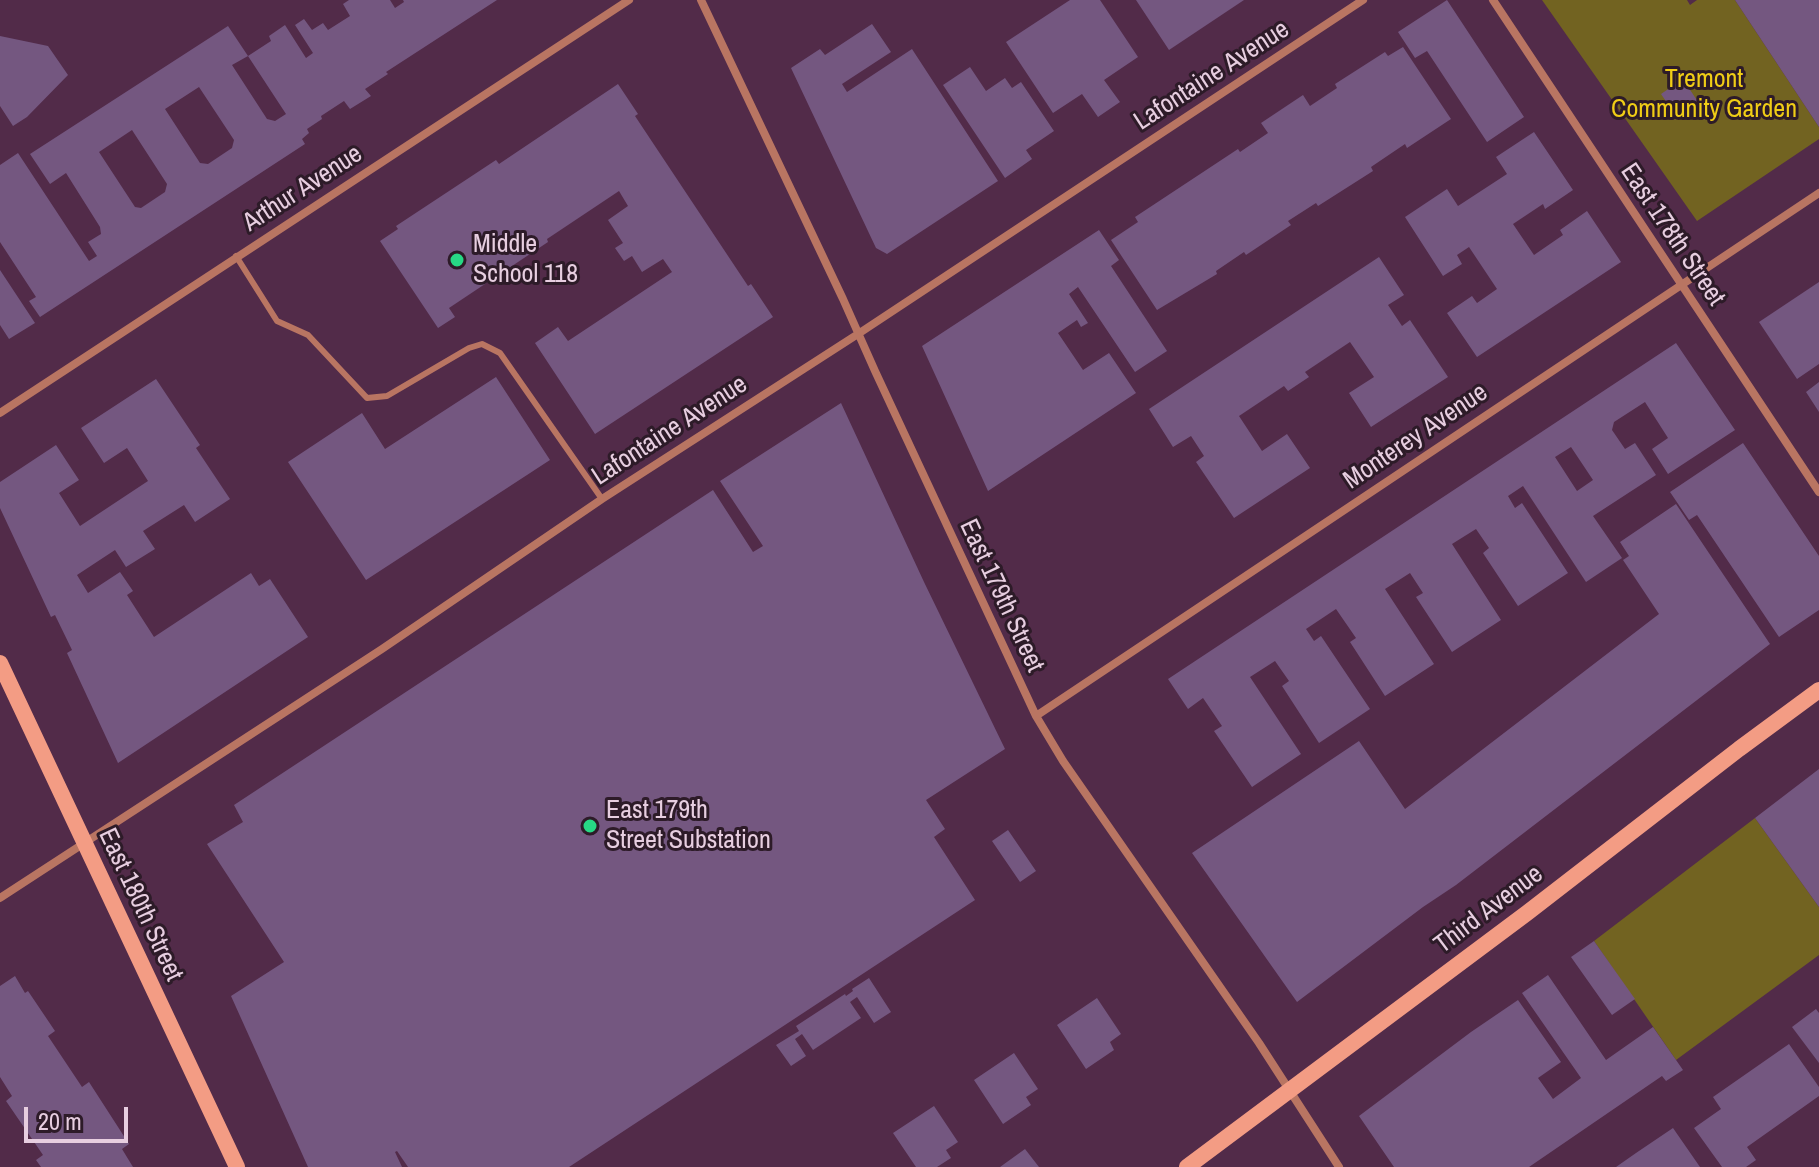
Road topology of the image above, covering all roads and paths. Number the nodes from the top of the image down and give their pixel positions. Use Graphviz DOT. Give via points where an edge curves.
graph roads {
  1 [pos="629,0"];
  2 [pos="701,0"];
  3 [pos="1363,0"];
  4 [pos="1493,0"];
  5 [pos="1819,193"];
  6 [pos="236,256"];
  7 [pos="1681,285"];
  8 [pos="858,334"];
  9 [pos="0,413"];
  10 [pos="1819,492"];
  11 [pos="602,499"];
  12 [pos="0,663"];
  13 [pos="1819,690"];
  14 [pos="1036,716"];
  15 [pos="84,842"];
  16 [pos="0,898"];
  17 [pos="1289,1091"];
  18 [pos="237,1167"];
  19 [pos="1187,1167"];
  20 [pos="1339,1167"];
  1 -- 6 [label="street, Arthur Avenue"];
  2 -- 8 [label="street, East 179th Street"];
  3 -- 8 [label="street, Lafontaine Avenue"];
  4 -- 7 [label="street, East 178th Street"];
  5 -- 7 [label="street, Monterey Avenue"];
  6 -- 9 [label="street, Arthur Avenue"];
  6 -- 11 [label="lane" via="277,321 308,335 367,398 387,396 469,348 482,344 500,353"];
  7 -- 10 [label="street, East 178th Street"];
  7 -- 14 [label="street, Monterey Avenue"];
  8 -- 11 [label="street, Lafontaine Avenue"];
  8 -- 14 [label="street, East 179th Street"];
  11 -- 15 [label="street, Lafontaine Avenue"];
  12 -- 15 [label="main road, East 180th Street"];
  13 -- 17 [label="main road, Third Avenue"];
  14 -- 17 [label="street, East 179th Street"];
  15 -- 16 [label="street, Lafontaine Avenue"];
  15 -- 18 [label="main road, East 180th Street"];
  17 -- 19 [label="main road, Third Avenue"];
  17 -- 20 [label="street, East 179th Street"];
}
